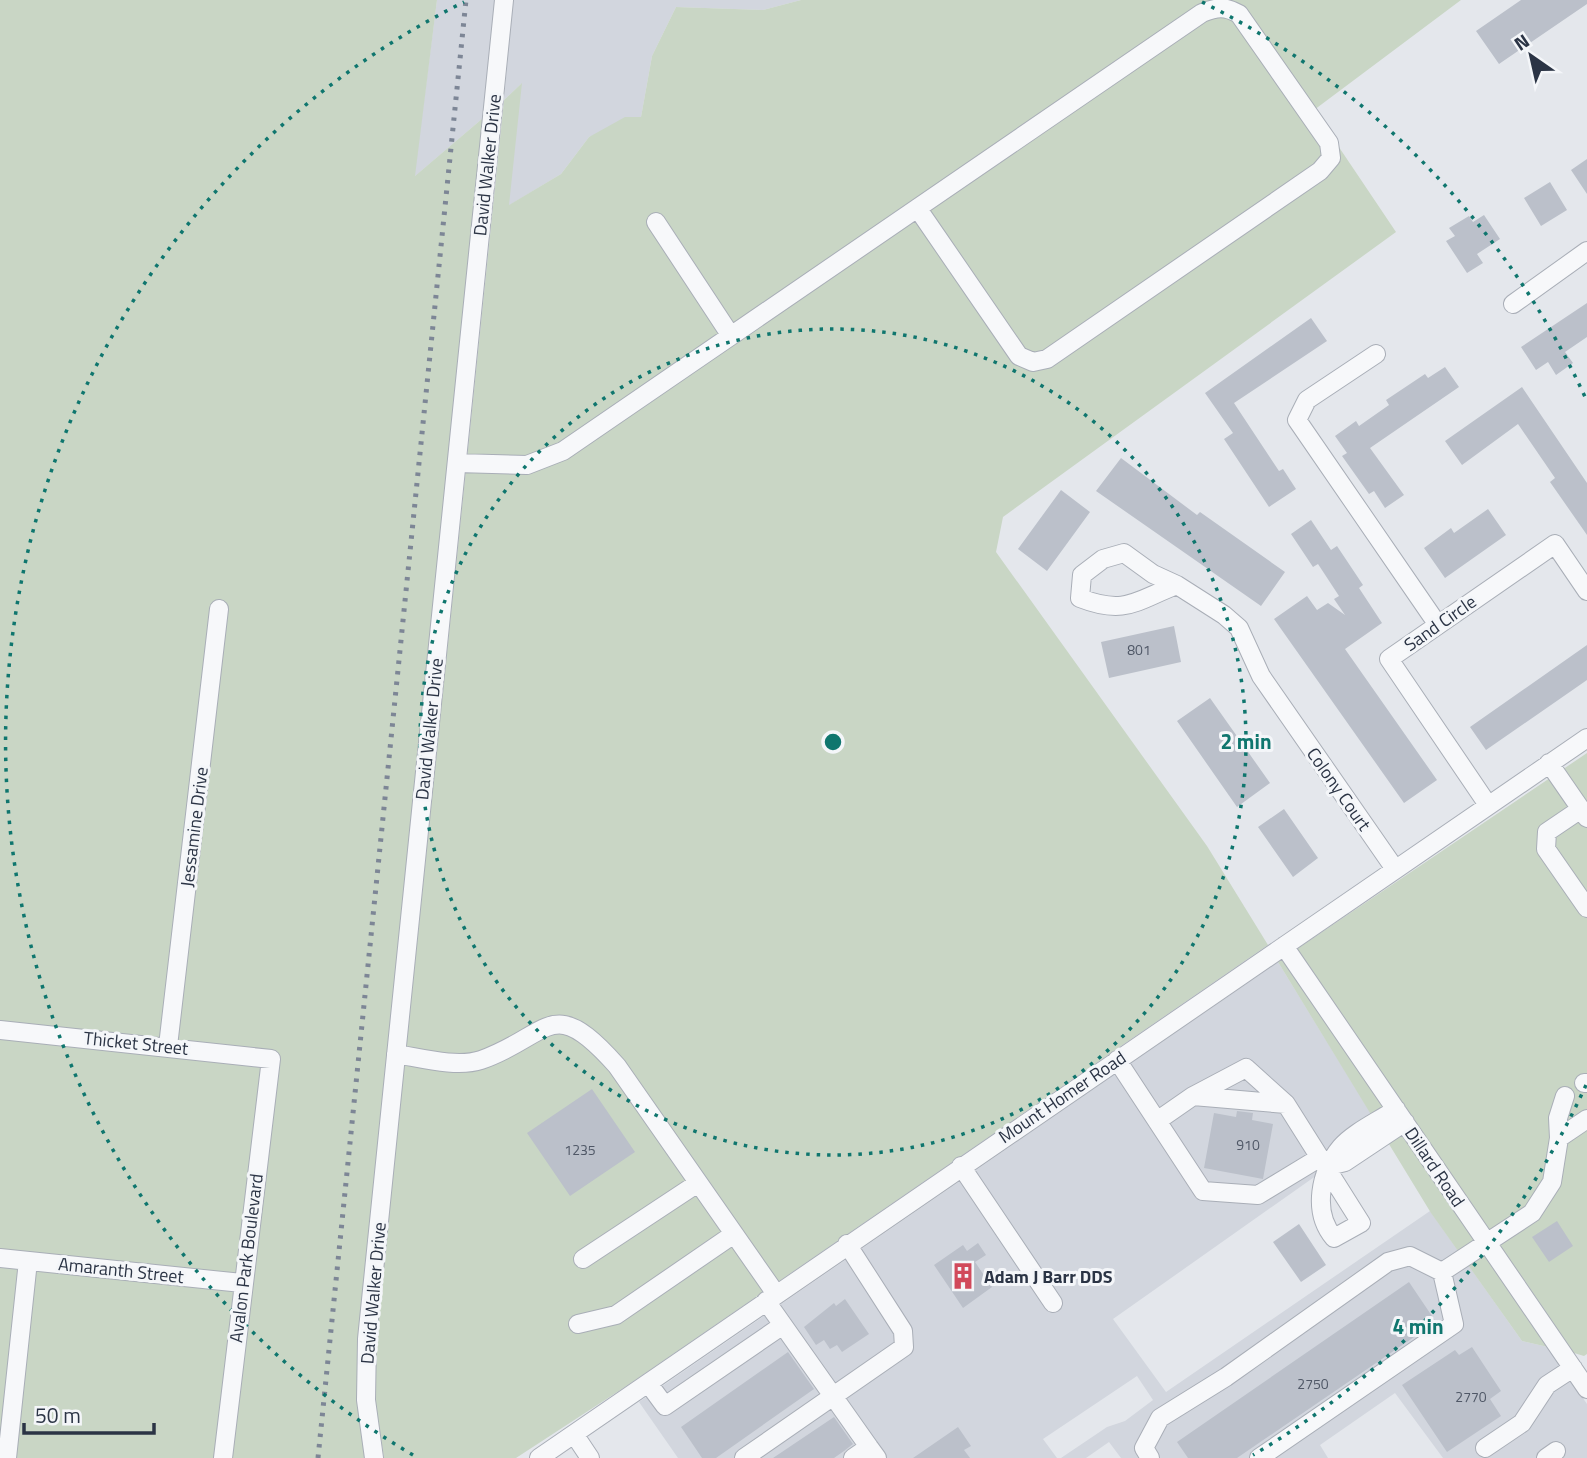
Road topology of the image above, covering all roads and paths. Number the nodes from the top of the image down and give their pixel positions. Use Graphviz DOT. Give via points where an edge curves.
graph roads {
  1 [pos="504,0"];
  2 [pos="918,209"];
  3 [pos="656,222"];
  4 [pos="1587,251"];
  5 [pos="1513,304"];
  6 [pos="731,336"];
  7 [pos="1376,354"];
  8 [pos="457,463"];
  9 [pos="1177,585"];
  10 [pos="1587,590"];
  11 [pos="219,609"];
  12 [pos="1438,625"];
  13 [pos="1587,738"];
  14 [pos="1549,763"];
  15 [pos="1488,805"];
  16 [pos="1584,814"];
  17 [pos="1395,869"];
  18 [pos="1587,908"];
  19 [pos="1284,946"];
  20 [pos="0,1030"];
  21 [pos="168,1046"];
  22 [pos="396,1055"];
  23 [pos="271,1059"];
  24 [pos="1117,1060"];
  25 [pos="1193,1096"];
  26 [pos="1565,1096"];
  27 [pos="1286,1104"];
  28 [pos="1400,1116"];
  29 [pos="1587,1119"];
  30 [pos="1157,1121"];
  31 [pos="1559,1138"];
  32 [pos="1325,1165"];
  33 [pos="961,1166"];
  34 [pos="698,1183"];
  35 [pos="734,1234"];
  36 [pos="847,1244"];
  37 [pos="1487,1244"];
  38 [pos="0,1258"];
  39 [pos="583,1259"];
  40 [pos="28,1261"];
  41 [pos="1442,1272"];
  42 [pos="242,1283"];
  43 [pos="771,1298"];
  44 [pos="1053,1303"];
  45 [pos="578,1324"];
  46 [pos="783,1325"];
  47 [pos="1573,1368"];
  48 [pos="648,1383"];
  49 [pos="1587,1389"];
  50 [pos="833,1396"];
  51 [pos="573,1434"];
  52 [pos="1485,1448"];
  53 [pos="873,1452"];
  54 [pos="7,1458"];
  55 [pos="223,1458"];
  56 [pos="374,1458"];
  57 [pos="539,1458"];
  58 [pos="590,1458"];
  59 [pos="744,1458"];
  60 [pos="853,1458"];
  61 [pos="1150,1458"];
  62 [pos="1259,1458"];
  1 -- 8 [label="street, David Walker Drive"];
  2 -- 2 [label="street" via="1216,7 1239,14 1329,143 1331,158 1320,171 1047,359 1033,362 1019,356"];
  2 -- 6 [label="street"];
  3 -- 6 [label="street"];
  4 -- 5 [label="street"];
  6 -- 8 [label="street" via="545,461 527,465"];
  7 -- 12 [label="street" via="1307,400 1297,420"];
  8 -- 22 [label="street, David Walker Drive"];
  9 -- 9 [label="street, Colony Court" via="1140,604 1101,606 1080,598 1082,575 1103,559 1124,553 1153,575"];
  9 -- 17 [label="street, Colony Court" via="1239,628 1261,676"];
  10 -- 12 [label="street, Sand Circle" via="1555,544"];
  11 -- 21 [label="street, Jessamine Drive"];
  12 -- 15 [label="street, Sand Circle" via="1389,659"];
  13 -- 14 [label="street, Mount Homer Road"];
  14 -- 15 [label="street, Mount Homer Road"];
  14 -- 16 [label="street"];
  15 -- 17 [label="street, Mount Homer Road"];
  16 -- 18 [label="street" via="1547,832 1545,841"];
  17 -- 19 [label="street, Mount Homer Road"];
  19 -- 24 [label="street, Mount Homer Road"];
  19 -- 28 [label="street, Dillard Road"];
  20 -- 21 [label="street, Thicket Street"];
  21 -- 23 [label="street, Thicket Street"];
  22 -- 34 [label="street" via="479,1061 541,1027 564,1024 592,1038 617,1066"];
  22 -- 56 [label="street, David Walker Drive" via="367,1339 366,1400"];
  23 -- 42 [label="street, Avalon Park Boulevard"];
  24 -- 30 [label="street"];
  24 -- 33 [label="street, Mount Homer Road"];
  25 -- 27 [label="street"];
  25 -- 27 [label="street" via="1245,1068"];
  25 -- 30 [label="street"];
  26 -- 31 [label="street" via="1558,1118"];
  27 -- 32 [label="street"];
  28 -- 32 [label="street" via="1345,1162"];
  28 -- 37 [label="street, Dillard Road"];
  29 -- 31 [label="street"];
  30 -- 32 [label="street" via="1203,1191 1258,1195"];
  31 -- 37 [label="street" via="1552,1182 1544,1199 1532,1213"];
  33 -- 36 [label="street, Mount Homer Road"];
  33 -- 44 [label="street"];
  34 -- 35 [label="street"];
  34 -- 39 [label="street"];
  35 -- 43 [label="street"];
  35 -- 45 [label="street" via="616,1315"];
  36 -- 43 [label="street, Mount Homer Road"];
  36 -- 50 [label="street" via="906,1341 904,1347"];
  37 -- 41 [label="street"];
  37 -- 47 [label="street, Dillard Road"];
  38 -- 40 [label="street, Amaranth Street"];
  40 -- 42 [label="street, Amaranth Street"];
  40 -- 54 [label="street"];
  41 -- 61 [label="street" via="1410,1256 1388,1262 1160,1418 1144,1447"];
  41 -- 62 [label="street" via="1454,1324"];
  42 -- 55 [label="street, Avalon Park Boulevard"];
  43 -- 46 [label="street"];
  43 -- 48 [label="street, Mount Homer Road"];
  46 -- 48 [label="street" via="665,1406"];
  46 -- 50 [label="street"];
  47 -- 49 [label="street, Dillard Road"];
  47 -- 52 [label="street" via="1547,1385 1522,1423"];
  48 -- 51 [label="street, Mount Homer Road"];
  50 -- 53 [label="street"];
  50 -- 59 [label="street"];
  51 -- 57 [label="street, Mount Homer Road"];
  51 -- 58 [label="street"];
  53 -- 60 [label="street"];
}
